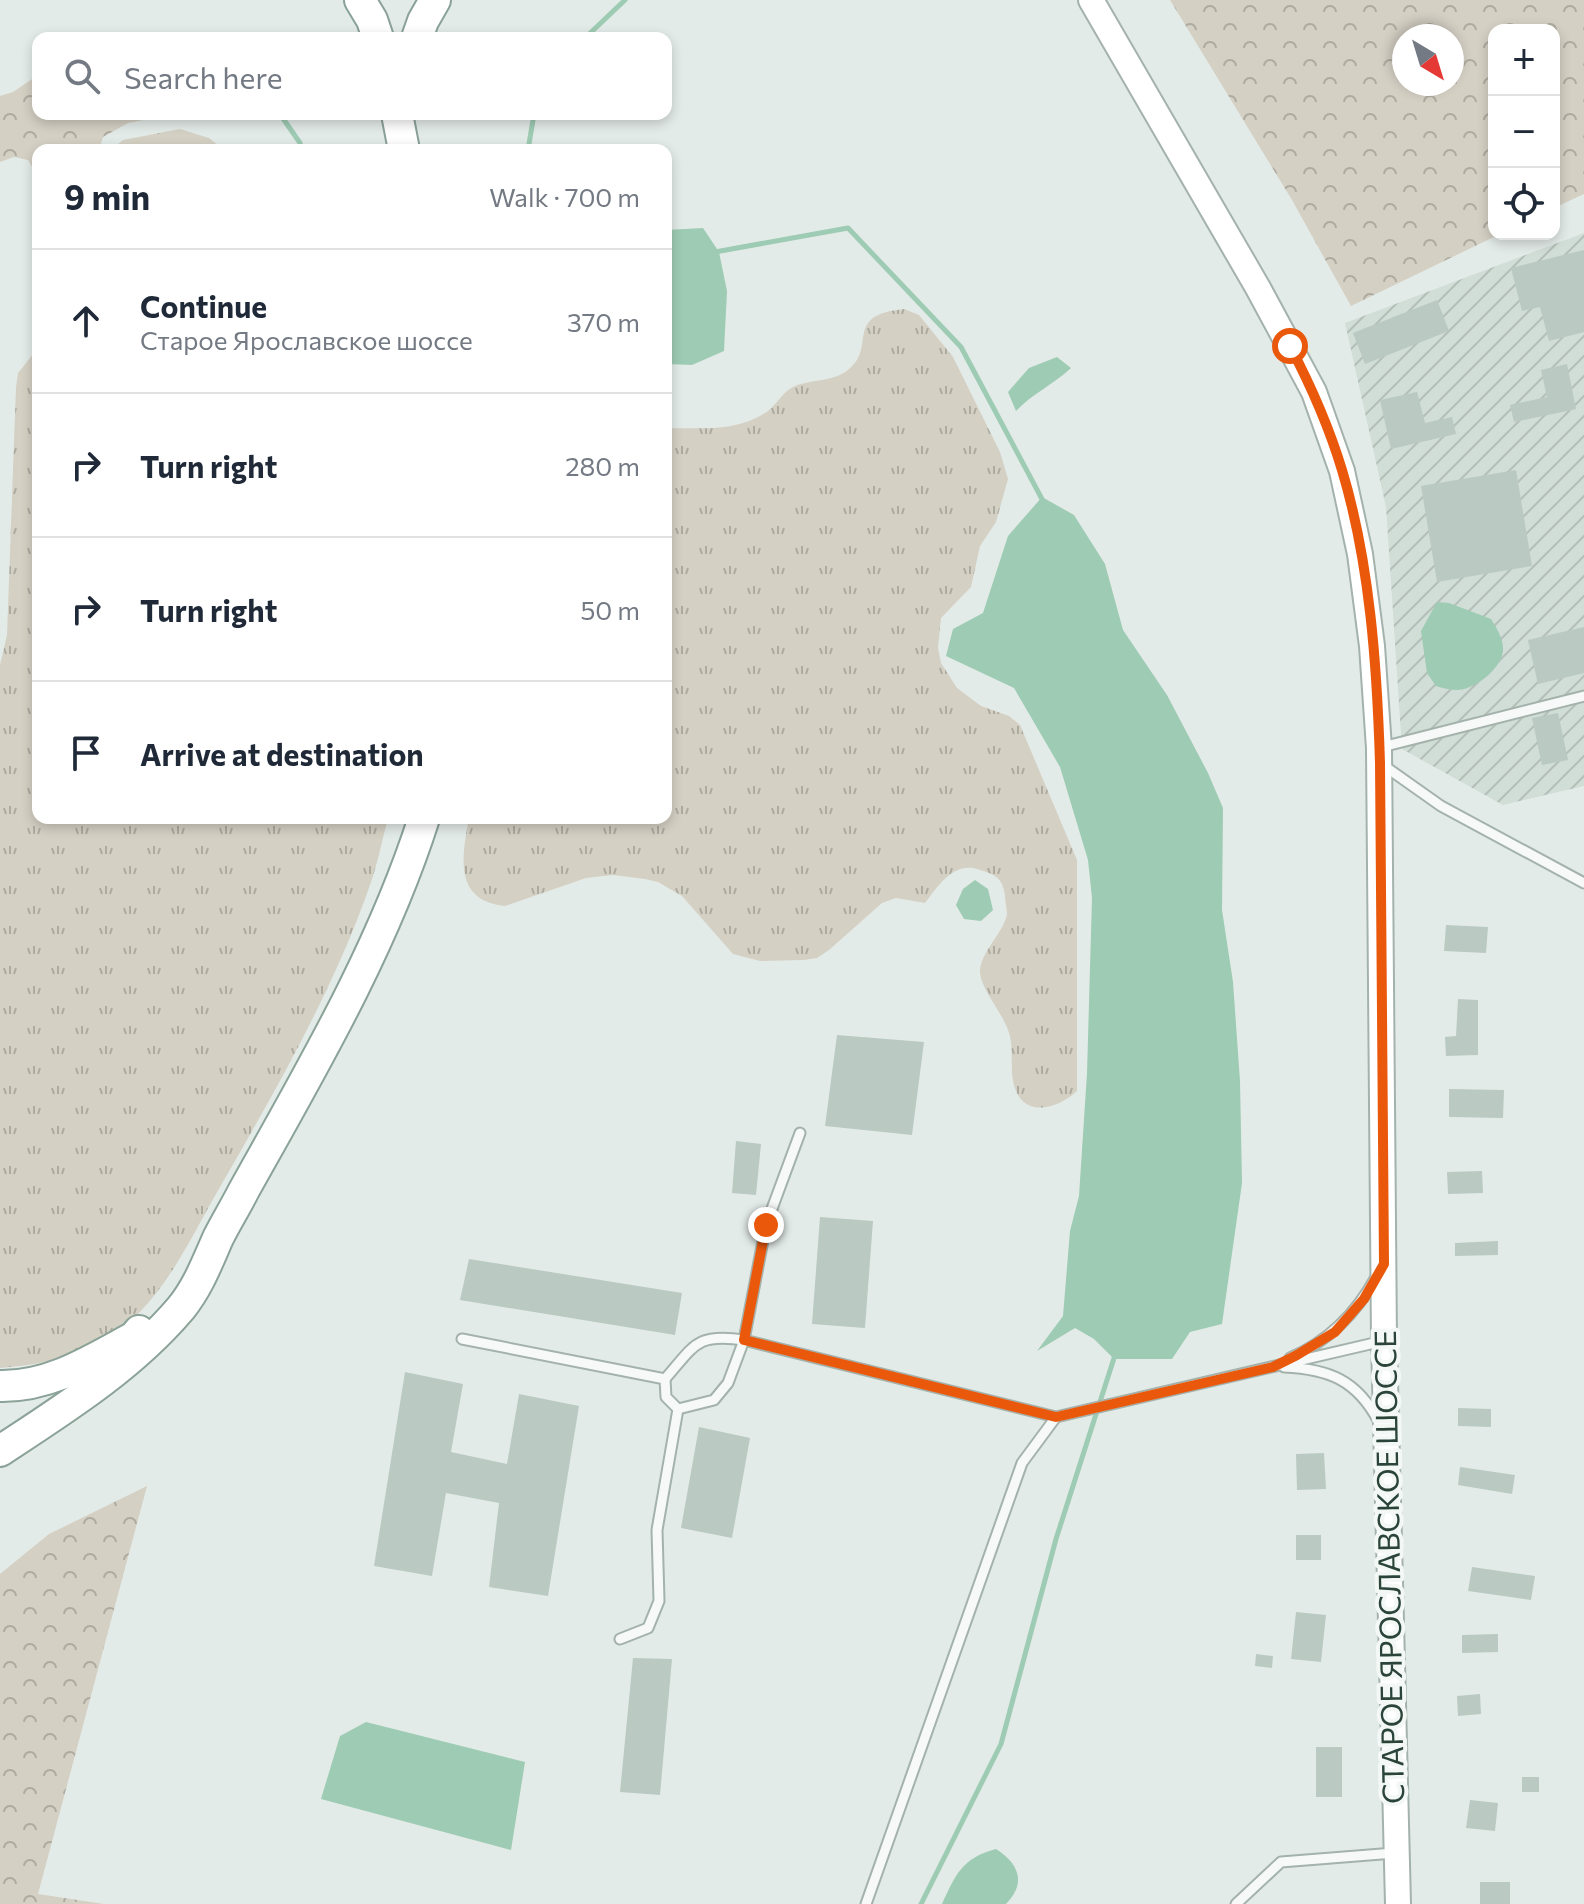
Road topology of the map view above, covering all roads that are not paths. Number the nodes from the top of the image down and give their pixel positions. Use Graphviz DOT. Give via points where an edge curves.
graph roads {
  1 [pos="360,0"];
  2 [pos="435,0"];
  3 [pos="1091,0"];
  4 [pos="375,32"];
  5 [pos="419,32"];
  6 [pos="399,120"];
  7 [pos="410,120"];
  8 [pos="405,144"];
  9 [pos="408,144"];
  10 [pos="1584,696"];
  11 [pos="1380,755"];
  12 [pos="422,824"];
  13 [pos="1584,883"];
  14 [pos="800,1133"];
  15 [pos="220,1235"];
  16 [pos="1384,1264"];
  17 [pos="462,1339"];
  18 [pos="744,1340"];
  19 [pos="1384,1341"];
  20 [pos="1273,1367"];
  21 [pos="665,1379"];
  22 [pos="0,1386"];
  23 [pos="678,1409"];
  24 [pos="1056,1417"];
  25 [pos="1387,1435"];
  26 [pos="0,1451"];
  27 [pos="620,1639"];
  28 [pos="1397,1853"];
  29 [pos="866,1904"];
  30 [pos="1236,1904"];
  31 [pos="1398,1904"];
  1 -- 4 [label="highway"];
  2 -- 5 [label="highway"];
  3 -- 11 [label="main road, СТАРОЕ ЯРОСЛАВСКОЕ ШОССЕ" via="1290,346 1329,431 1360,554"];
  6 -- 8 [label="highway"];
  7 -- 9 [label="highway"];
  10 -- 11 [label="lane"];
  11 -- 13 [label="lane" via="1441,806"];
  11 -- 16 [label="main road, СТАРОЕ ЯРОСЛАВСКОЕ ШОССЕ"];
  12 -- 15 [label="highway" via="383,930"];
  14 -- 18 [label="lane" via="766,1225"];
  15 -- 22 [label="highway" via="134,1337 63,1375"];
  15 -- 26 [label="highway" via="197,1287 153,1337 98,1384"];
  16 -- 19 [label="main road, СТАРОЕ ЯРОСЛАВСКОЕ ШОССЕ"];
  16 -- 20 [label="lane" via="1364,1299 1335,1332"];
  17 -- 21 [label="lane"];
  18 -- 21 [label="lane" via="715,1336 693,1346"];
  18 -- 23 [label="lane" via="728,1383 714,1400"];
  18 -- 24 [label="lane"];
  19 -- 20 [label="lane"];
  19 -- 25 [label="main road, СТАРОЕ ЯРОСЛАВСКОЕ ШОССЕ"];
  20 -- 24 [label="lane"];
  20 -- 25 [label="lane" via="1327,1371 1372,1407"];
  21 -- 23 [label="lane" via="666,1397"];
  23 -- 27 [label="lane" via="657,1530 659,1601 648,1628"];
  24 -- 29 [label="lane" via="1022,1463"];
  25 -- 28 [label="main road, СТАРОЕ ЯРОСЛАВСКОЕ ШОССЕ"];
  28 -- 30 [label="lane" via="1281,1862"];
  28 -- 31 [label="main road, СТАРОЕ ЯРОСЛАВСКОЕ ШОССЕ"];
}
